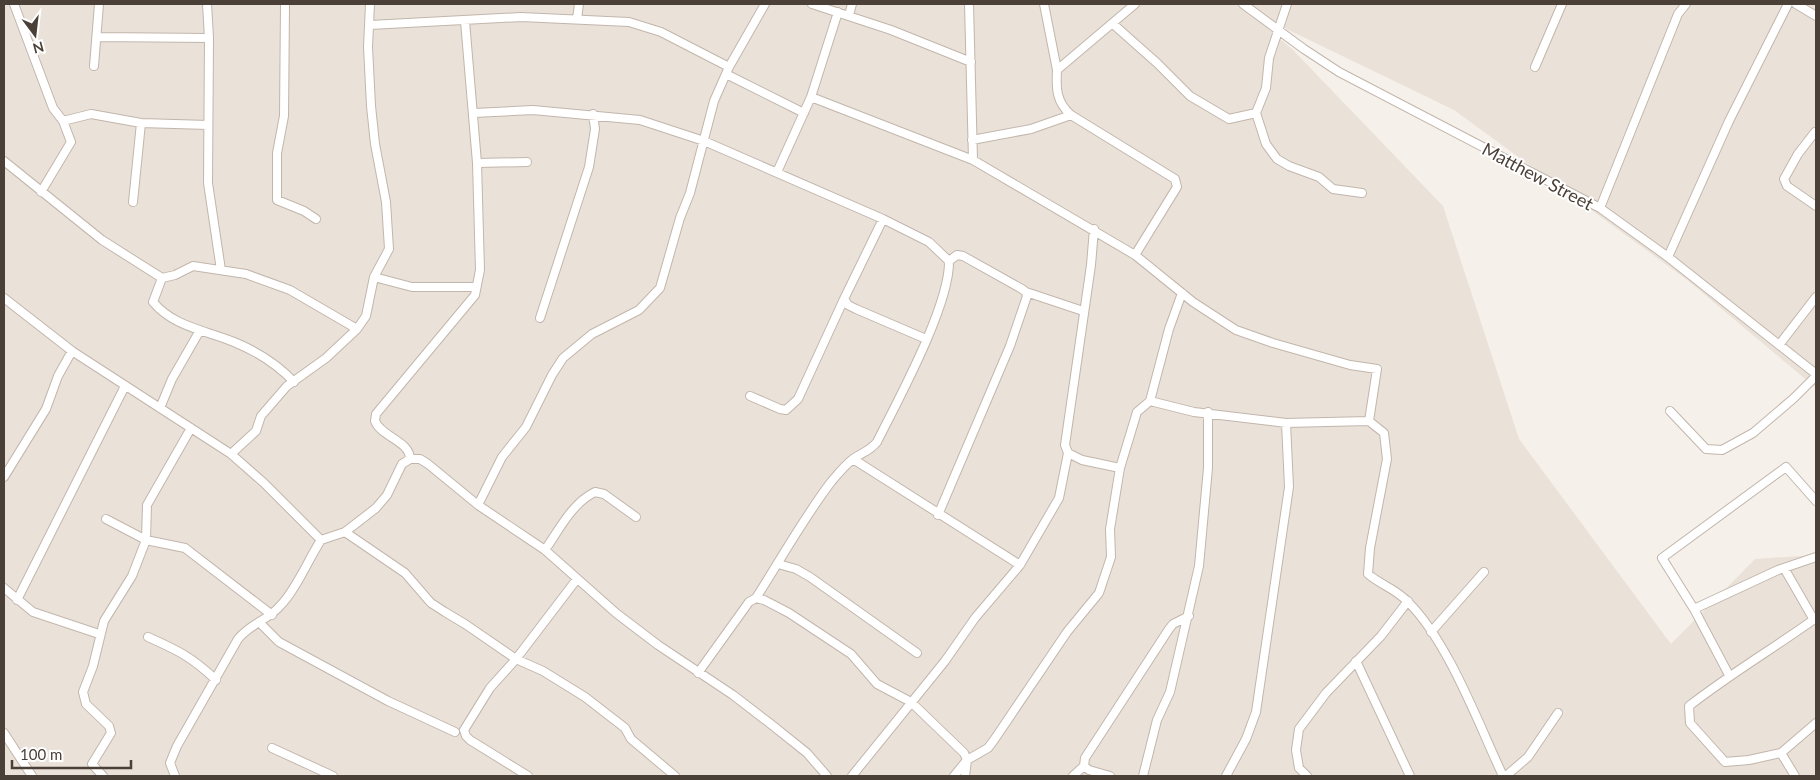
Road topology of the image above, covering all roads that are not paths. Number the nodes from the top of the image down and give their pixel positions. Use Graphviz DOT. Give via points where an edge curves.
graph roads {
  1 [pos="14,4"];
  2 [pos="99,4"];
  3 [pos="207,4"];
  4 [pos="285,4"];
  5 [pos="370,4"];
  6 [pos="579,4"];
  7 [pos="764,4"];
  8 [pos="812,4"];
  9 [pos="852,4"];
  10 [pos="968,4"];
  11 [pos="1044,4"];
  12 [pos="1135,4"];
  13 [pos="1243,4"];
  14 [pos="1286,4"];
  15 [pos="1562,4"];
  16 [pos="1686,4"];
  17 [pos="1788,4"];
  18 [pos="1796,4"];
  19 [pos="838,12"];
  20 [pos="849,15"];
  21 [pos="1816,16"];
  22 [pos="577,19"];
  23 [pos="465,21"];
  24 [pos="1113,24"];
  25 [pos="370,25"];
  26 [pos="1279,31"];
  27 [pos="97,37"];
  28 [pos="209,38"];
  29 [pos="971,62"];
  30 [pos="94,66"];
  31 [pos="1535,67"];
  32 [pos="728,70"];
  33 [pos="1057,70"];
  34 [pos="812,97"];
  35 [pos="474,113"];
  36 [pos="804,113"];
  37 [pos="1256,113"];
  38 [pos="593,114"];
  39 [pos="1071,115"];
  40 [pos="63,121"];
  41 [pos="141,123"];
  42 [pos="208,125"];
  43 [pos="1816,133"];
  44 [pos="972,140"];
  45 [pos="704,141"];
  46 [pos="973,160"];
  47 [pos="4,161"];
  48 [pos="527,162"];
  49 [pos="477,163"];
  50 [pos="777,172"];
  51 [pos="41,192"];
  52 [pos="1362,193"];
  53 [pos="133,202"];
  54 [pos="1816,206"];
  55 [pos="1600,208"];
  56 [pos="883,219"];
  57 [pos="316,220"];
  58 [pos="1094,229"];
  59 [pos="1135,255"];
  60 [pos="1668,257"];
  61 [pos="949,260"];
  62 [pos="221,270"];
  63 [pos="374,277"];
  64 [pos="162,278"];
  65 [pos="476,287"];
  66 [pos="1026,292"];
  67 [pos="1182,293"];
  68 [pos="1816,297"];
  69 [pos="4,298"];
  70 [pos="844,299"];
  71 [pos="1084,311"];
  72 [pos="540,318"];
  73 [pos="357,329"];
  74 [pos="199,332"];
  75 [pos="926,339"];
  76 [pos="1779,345"];
  77 [pos="72,351"];
  78 [pos="1816,375"];
  79 [pos="294,382"];
  80 [pos="125,386"];
  81 [pos="750,396"];
  82 [pos="1150,401"];
  83 [pos="160,408"];
  84 [pos="1670,410"];
  85 [pos="1208,412"];
  86 [pos="1369,421"];
  87 [pos="1286,422"];
  88 [pos="191,428"];
  89 [pos="231,454"];
  90 [pos="1068,454"];
  91 [pos="410,459"];
  92 [pos="853,459"];
  93 [pos="6,466"];
  94 [pos="1120,468"];
  95 [pos="4,477"];
  96 [pos="1816,502"];
  97 [pos="478,504"];
  98 [pos="938,515"];
  99 [pos="636,517"];
  100 [pos="106,519"];
  101 [pos="345,532"];
  102 [pos="146,540"];
  103 [pos="321,540"];
  104 [pos="545,550"];
  105 [pos="1816,557"];
  106 [pos="778,564"];
  107 [pos="1020,566"];
  108 [pos="1784,568"];
  109 [pos="1484,572"];
  110 [pos="577,579"];
  111 [pos="4,588"];
  112 [pos="756,598"];
  113 [pos="17,600"];
  114 [pos="1408,601"];
  115 [pos="1694,608"];
  116 [pos="272,614"];
  117 [pos="1189,616"];
  118 [pos="1815,619"];
  119 [pos="259,622"];
  120 [pos="1431,632"];
  121 [pos="99,634"];
  122 [pos="148,637"];
  123 [pos="917,653"];
  124 [pos="516,659"];
  125 [pos="1356,662"];
  126 [pos="698,673"];
  127 [pos="1729,675"];
  128 [pos="216,680"];
  129 [pos="911,702"];
  130 [pos="1558,712"];
  131 [pos="1816,723"];
  132 [pos="455,732"];
  133 [pos="4,733"];
  134 [pos="272,748"];
  135 [pos="1781,752"];
  136 [pos="967,760"];
  137 [pos="1084,766"];
  138 [pos="32,776"];
  139 [pos="103,776"];
  140 [pos="175,776"];
  141 [pos="333,776"];
  142 [pos="528,776"];
  143 [pos="675,776"];
  144 [pos="827,776"];
  145 [pos="852,776"];
  146 [pos="954,776"];
  147 [pos="965,776"];
  148 [pos="1073,776"];
  149 [pos="1110,776"];
  150 [pos="1143,776"];
  151 [pos="1226,776"];
  152 [pos="1307,776"];
  153 [pos="1410,776"];
  154 [pos="1505,776"];
  155 [pos="1795,776"];
  1 -- 40 [label="street" via="53,108"];
  2 -- 27 [label="street"];
  3 -- 28 [label="street"];
  4 -- 57 [label="street" via="284,116 277,153 277,200 304,211"];
  5 -- 25 [label="street"];
  6 -- 22 [label="street"];
  7 -- 32 [label="street"];
  8 -- 19 [label="street"];
  9 -- 20 [label="street"];
  10 -- 29 [label="street"];
  11 -- 33 [label="street"];
  12 -- 24 [label="street"];
  13 -- 26 [label="street, Matthew Street"];
  14 -- 26 [label="street"];
  15 -- 31 [label="street"];
  16 -- 55 [label="street" via="1678,14"];
  17 -- 60 [label="street" via="1729,121"];
  18 -- 21 [label="street"];
  19 -- 20 [label="street"];
  19 -- 34 [label="street"];
  20 -- 29 [label="street"];
  22 -- 23 [label="street" via="521,17"];
  22 -- 32 [label="street" via="628,22 661,32"];
  23 -- 25 [label="street"];
  23 -- 35 [label="street"];
  24 -- 33 [label="street"];
  24 -- 37 [label="street" via="1190,96 1228,119"];
  25 -- 63 [label="street" via="368,47 374,144 386,202 389,249"];
  26 -- 37 [label="street" via="1269,58 1266,88"];
  26 -- 55 [label="street, Matthew Street" via="1338,72"];
  27 -- 28 [label="street"];
  27 -- 30 [label="street"];
  28 -- 42 [label="street"];
  29 -- 44 [label="street"];
  32 -- 36 [label="street"];
  32 -- 45 [label="street" via="714,101"];
  33 -- 39 [label="street" via="1056,86 1061,107"];
  34 -- 36 [label="street"];
  34 -- 46 [label="street"];
  35 -- 38 [label="street" via="533,110"];
  35 -- 49 [label="street"];
  36 -- 50 [label="street"];
  37 -- 52 [label="street" via="1266,144 1277,159 1319,177 1333,189"];
  38 -- 45 [label="street" via="640,120"];
  38 -- 72 [label="street" via="595,129 590,167"];
  39 -- 44 [label="street" via="1032,129"];
  39 -- 59 [label="street" via="1175,179 1177,187"];
  40 -- 41 [label="street" via="91,114"];
  40 -- 51 [label="street" via="71,142"];
  41 -- 42 [label="street"];
  41 -- 53 [label="street"];
  42 -- 62 [label="street" via="208,184"];
  43 -- 54 [label="street" via="1798,154 1784,179 1787,186"];
  44 -- 46 [label="street"];
  45 -- 50 [label="street"];
  45 -- 97 [label="street" via="660,288 639,310 592,334 563,358 526,427 502,457"];
  46 -- 58 [label="street"];
  47 -- 51 [label="street"];
  48 -- 49 [label="street"];
  49 -- 65 [label="street" via="480,270"];
  50 -- 56 [label="street"];
  51 -- 64 [label="street" via="102,240"];
  55 -- 60 [label="street, Matthew Street"];
  56 -- 61 [label="street" via="930,242"];
  56 -- 70 [label="street"];
  58 -- 59 [label="street"];
  58 -- 71 [label="street"];
  59 -- 67 [label="street"];
  60 -- 76 [label="street, Matthew Street"];
  61 -- 66 [label="street" via="957,255 963,256"];
  61 -- 75 [label="street" via="947,281"];
  62 -- 64 [label="street" via="193,266"];
  62 -- 73 [label="street" via="246,274 290,290"];
  63 -- 65 [label="street" via="412,287"];
  63 -- 73 [label="street" via="366,316"];
  64 -- 74 [label="street" via="153,302 164,315"];
  65 -- 91 [label="street" via="475,295 376,414 374,421 380,431 406,448"];
  66 -- 71 [label="street"];
  66 -- 98 [label="street" via="1010,346"];
  67 -- 82 [label="street" via="1163,348"];
  67 -- 86 [label="street" via="1236,330 1350,365 1377,369"];
  68 -- 76 [label="street"];
  69 -- 77 [label="street"];
  70 -- 75 [label="street" via="856,309"];
  70 -- 81 [label="street" via="805,386 790,407 780,409"];
  71 -- 90 [label="street" via="1066,435"];
  73 -- 79 [label="street"];
  74 -- 79 [label="street" via="234,342 280,368"];
  74 -- 83 [label="street" via="172,378"];
  75 -- 92 [label="street" via="877,442 869,451"];
  76 -- 78 [label="street, Matthew Street"];
  77 -- 80 [label="street"];
  77 -- 93 [label="street" via="58,376 46,409"];
  78 -- 84 [label="street" via="1753,433 1722,450 1706,449"];
  79 -- 89 [label="street" via="267,409 253,434"];
  80 -- 83 [label="street"];
  80 -- 113 [label="street"];
  82 -- 85 [label="street" via="1194,412"];
  82 -- 94 [label="street" via="1136,412"];
  83 -- 88 [label="street"];
  85 -- 87 [label="street"];
  85 -- 117 [label="street" via="1208,468 1199,566"];
  86 -- 87 [label="street"];
  86 -- 114 [label="street" via="1384,432 1387,459 1368,574"];
  87 -- 151 [label="street" via="1289,487 1256,712"];
  88 -- 89 [label="street"];
  88 -- 102 [label="street" via="147,505"];
  89 -- 103 [label="street"];
  90 -- 94 [label="street"];
  90 -- 107 [label="street" via="1059,498"];
  91 -- 97 [label="street" via="420,459 428,464"];
  91 -- 101 [label="street" via="402,464 387,495 376,508"];
  92 -- 98 [label="street"];
  92 -- 106 [label="street" via="831,482 803,526 794,534"];
  93 -- 95 [label="street"];
  94 -- 136 [label="street" via="1111,522 1111,557 1099,593 1067,632 988,748"];
  96 -- 115 [label="street" via="1786,467 1662,558"];
  97 -- 104 [label="street"];
  98 -- 107 [label="street"];
  99 -- 104 [label="street" via="604,494 595,492 586,496 570,513"];
  100 -- 102 [label="street"];
  101 -- 103 [label="street"];
  101 -- 124 [label="street" via="405,573 431,603"];
  102 -- 116 [label="street" via="185,548"];
  102 -- 121 [label="street" via="132,576 109,611"];
  103 -- 116 [label="street" via="294,588"];
  104 -- 110 [label="street"];
  105 -- 108 [label="street"];
  106 -- 112 [label="street"];
  106 -- 123 [label="street" via="810,577"];
  107 -- 129 [label="street" via="975,618"];
  108 -- 115 [label="street"];
  108 -- 118 [label="street"];
  109 -- 120 [label="street"];
  110 -- 124 [label="street"];
  110 -- 126 [label="street" via="616,613"];
  111 -- 113 [label="street"];
  112 -- 126 [label="street" via="748,602"];
  112 -- 129 [label="street" via="789,613 851,654 877,684"];
  113 -- 121 [label="street" via="33,612"];
  114 -- 120 [label="street"];
  114 -- 125 [label="street"];
  115 -- 127 [label="street"];
  116 -- 119 [label="street"];
  117 -- 137 [label="street" via="1169,629 1085,758"];
  117 -- 150 [label="street" via="1170,692 1157,720"];
  118 -- 127 [label="street"];
  119 -- 128 [label="street" via="238,639"];
  119 -- 132 [label="street" via="279,642 388,701"];
  120 -- 154 [label="street"];
  121 -- 139 [label="street" via="93,666 83,692 86,704 109,726 111,734 92,764"];
  122 -- 128 [label="street" via="180,650"];
  124 -- 142 [label="street" via="490,688 464,730 470,740"];
  124 -- 143 [label="street" via="585,698 625,728 631,740"];
  125 -- 152 [label="street" via="1326,693 1299,729 1296,750 1299,768"];
  125 -- 153 [label="street"];
  126 -- 144 [label="street" via="733,695 807,753"];
  127 -- 135 [label="street" via="1689,706 1690,723 1725,762"];
  128 -- 140 [label="street" via="172,757 171,769"];
  129 -- 136 [label="street" via="964,753"];
  129 -- 145 [label="street"];
  130 -- 154 [label="street" via="1528,757"];
  131 -- 135 [label="street"];
  133 -- 138 [label="street"];
  134 -- 141 [label="street"];
  135 -- 155 [label="street"];
  136 -- 146 [label="street"];
  136 -- 147 [label="street"];
  137 -- 148 [label="street"];
  137 -- 149 [label="street"];
}
